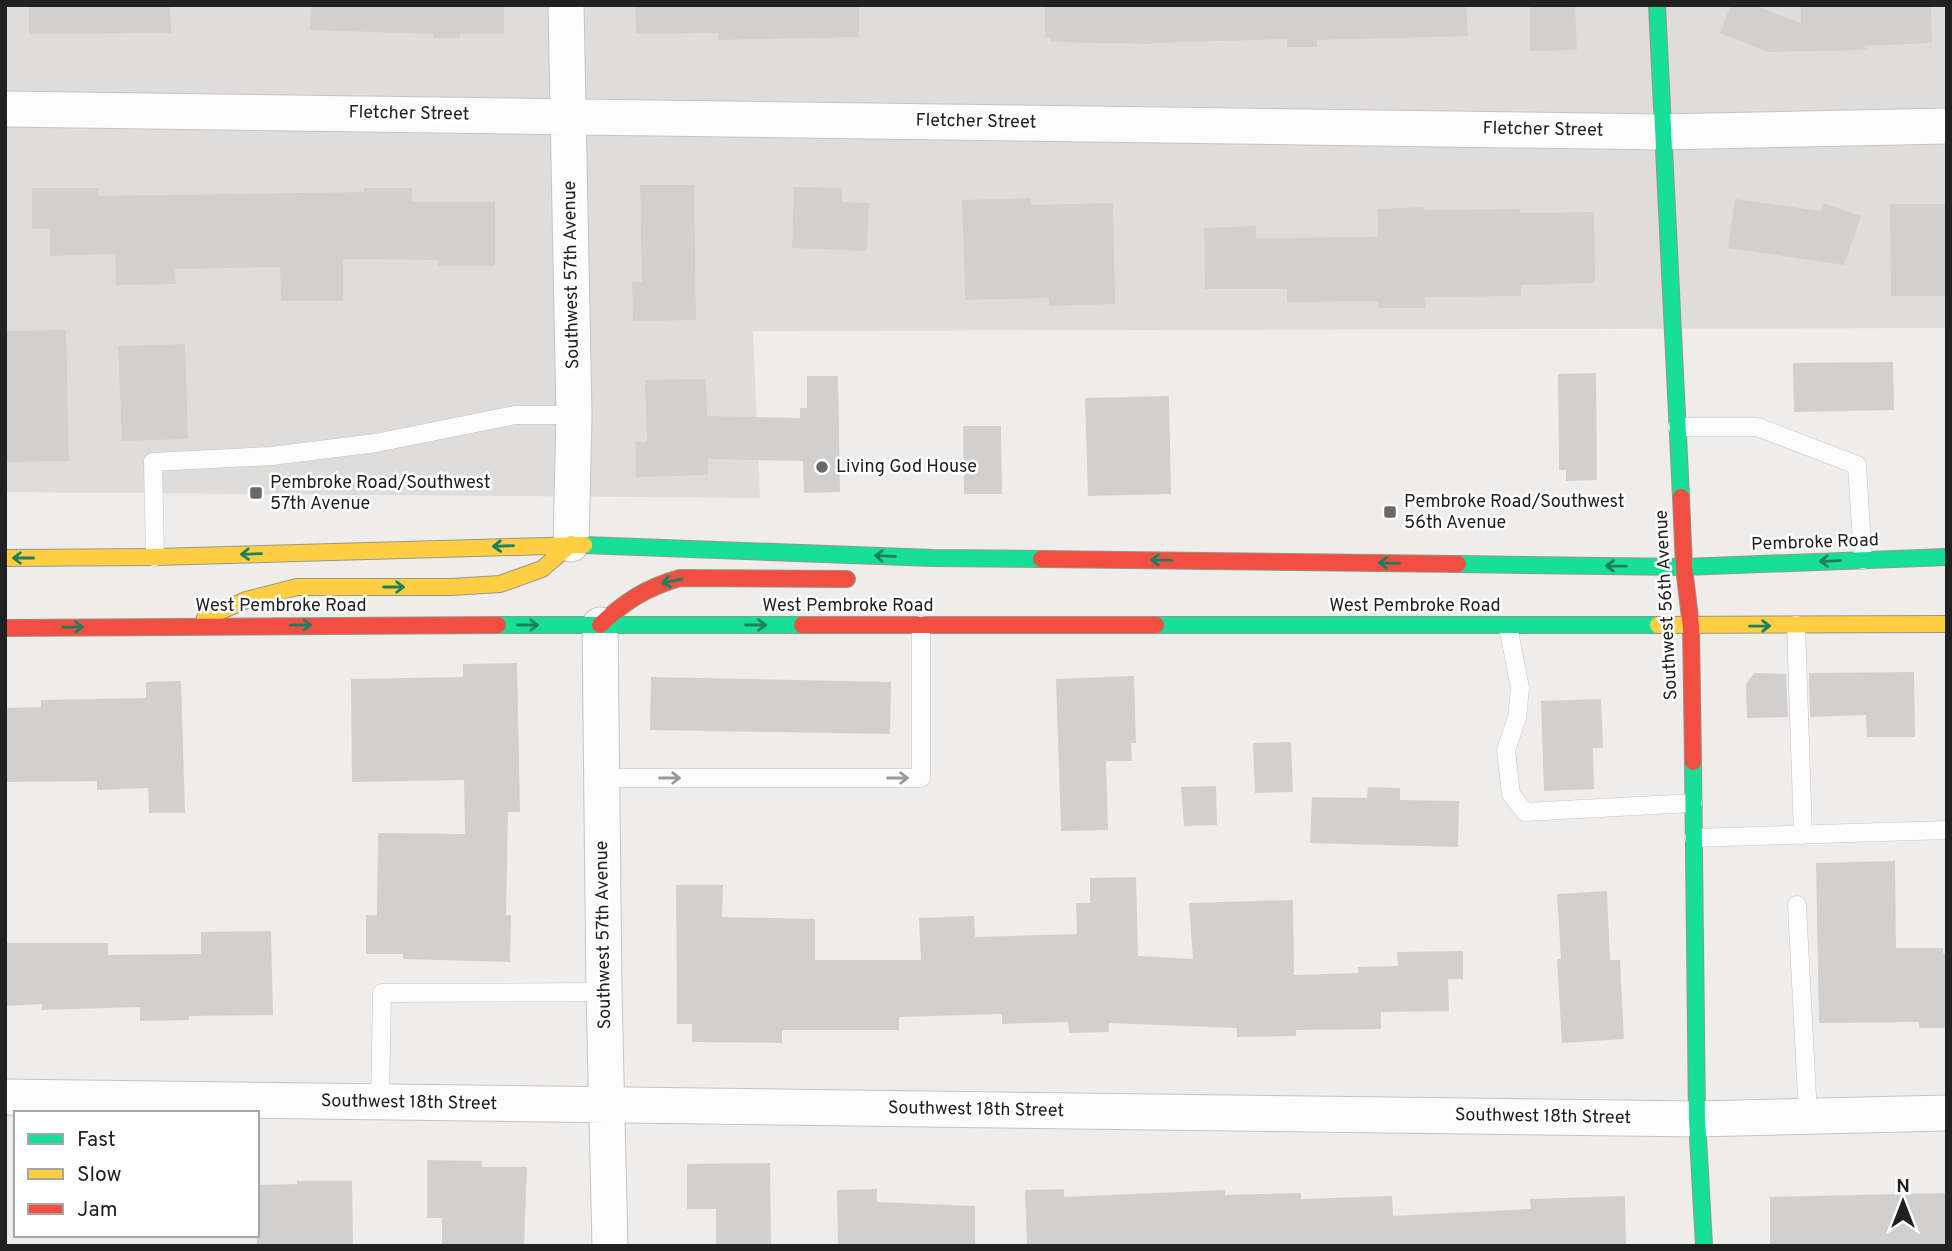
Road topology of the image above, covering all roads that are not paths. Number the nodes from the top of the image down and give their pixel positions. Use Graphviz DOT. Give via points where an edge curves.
graph roads {
  1 [pos="566,5"];
  2 [pos="1657,5"];
  3 [pos="5,109"];
  4 [pos="569,116"];
  5 [pos="1947,126"];
  6 [pos="1661,132"];
  7 [pos="574,415"];
  8 [pos="1677,427"];
  9 [pos="571,544"];
  10 [pos="155,557"];
  11 [pos="1947,557"];
  12 [pos="5,558"];
  13 [pos="933,558"];
  14 [pos="1863,560"];
  15 [pos="1684,567"];
  16 [pos="897,572"];
  17 [pos="859,579"];
  18 [pos="1947,624"];
  19 [pos="600,625"];
  20 [pos="921,625"];
  21 [pos="1796,625"];
  22 [pos="186,626"];
  23 [pos="1508,626"];
  24 [pos="1691,626"];
  25 [pos="5,628"];
  26 [pos="602,778"];
  27 [pos="1693,803"];
  28 [pos="1947,830"];
  29 [pos="1803,835"];
  30 [pos="1694,838"];
  31 [pos="1797,905"];
  32 [pos="604,992"];
  33 [pos="5,1097"];
  34 [pos="380,1103"];
  35 [pos="608,1106"];
  36 [pos="1947,1113"];
  37 [pos="1808,1116"];
  38 [pos="1697,1119"];
  39 [pos="610,1246"];
  40 [pos="1704,1246"];
  1 -- 4 [label="street, Southwest 57th Avenue"];
  2 -- 6 [label="main road, Southwest 56th Avenue"];
  3 -- 4 [label="street, Fletcher Street"];
  4 -- 6 [label="street, Fletcher Street"];
  4 -- 7 [label="street, Southwest 57th Avenue"];
  5 -- 6 [label="street, Fletcher Street"];
  6 -- 8 [label="main road, Southwest 56th Avenue"];
  7 -- 9 [label="street, Southwest 57th Avenue"];
  7 -- 10 [label="lane" via="515,415 376,443 271,456 153,462"];
  8 -- 14 [label="lane" via="1757,427 1857,465"];
  8 -- 15 [label="main road, Southwest 56th Avenue"];
  9 -- 10 [label="main road, one-way"];
  13 -- 9 [label="main road, one-way"];
  22 -- 9 [label="main road, one-way" via="246,600 297,587 500,584 542,569"];
  10 -- 12 [label="main road, one-way"];
  11 -- 14 [label="main road, Pembroke Road"];
  15 -- 13 [label="main road, one-way"];
  13 -- 16 [label="main road"];
  14 -- 15 [label="main road, Pembroke Road, one-way"];
  15 -- 24 [label="main road, Southwest 56th Avenue"];
  17 -- 19 [label="main road, one-way" via="680,578 630,597"];
  18 -- 21 [label="main road"];
  19 -- 20 [label="main road, West Pembroke Road, one-way"];
  22 -- 19 [label="main road, West Pembroke Road, one-way"];
  19 -- 26 [label="street, Southwest 57th Avenue"];
  20 -- 23 [label="main road, West Pembroke Road"];
  26 -- 20 [label="lane, one-way" via="921,778"];
  24 -- 21 [label="main road, one-way"];
  21 -- 29 [label="lane"];
  25 -- 22 [label="main road, West Pembroke Road, one-way"];
  23 -- 24 [label="main road, West Pembroke Road"];
  23 -- 27 [label="lane" via="1520,688 1517,718 1506,750 1511,794 1525,811"];
  24 -- 27 [label="main road, Southwest 56th Avenue"];
  26 -- 32 [label="street, Southwest 57th Avenue"];
  27 -- 30 [label="main road, Southwest 56th Avenue"];
  28 -- 29 [label="lane"];
  29 -- 30 [label="lane"];
  30 -- 38 [label="main road, Southwest 56th Avenue"];
  31 -- 37 [label="lane"];
  32 -- 34 [label="lane" via="382,993"];
  32 -- 35 [label="street, Southwest 57th Avenue"];
  33 -- 34 [label="street, Southwest 18th Street"];
  34 -- 35 [label="street, Southwest 18th Street"];
  35 -- 38 [label="street, Southwest 18th Street"];
  35 -- 39 [label="street, Southwest 57th Avenue"];
  36 -- 37 [label="street, Southwest 18th Street"];
  37 -- 38 [label="street, Southwest 18th Street"];
  38 -- 40 [label="main road, Southwest 56th Avenue"];
}
